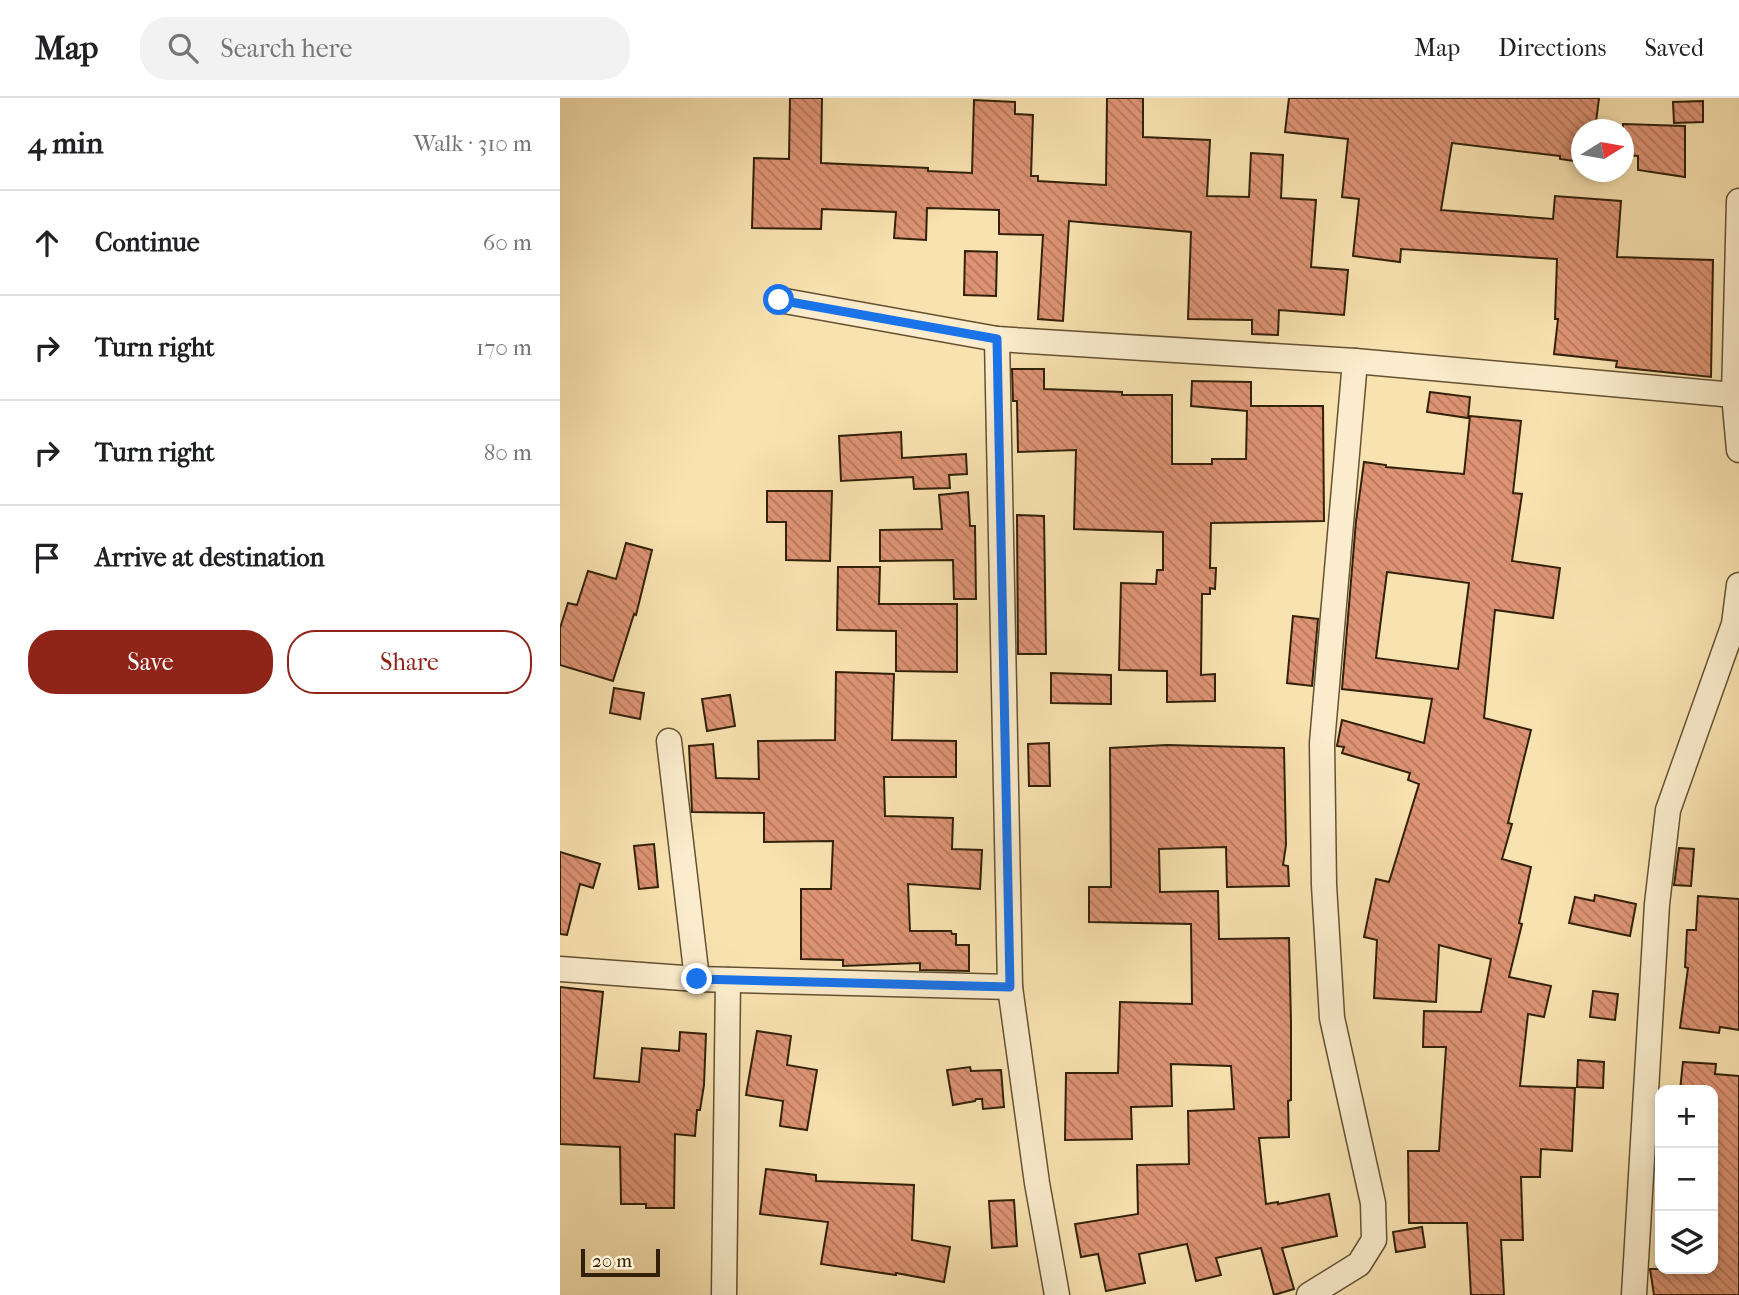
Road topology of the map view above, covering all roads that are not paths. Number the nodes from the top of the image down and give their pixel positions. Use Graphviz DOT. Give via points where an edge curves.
graph roads {
  1 [pos="1739,201"];
  2 [pos="779,300"];
  3 [pos="997,339"];
  4 [pos="1355,361"];
  5 [pos="1734,395"];
  6 [pos="1739,450"];
  7 [pos="1739,585"];
  8 [pos="668,741"];
  9 [pos="560,969"];
  10 [pos="697,979"];
  11 [pos="728,980"];
  12 [pos="1010,987"];
  13 [pos="724,1295"];
  14 [pos="1057,1295"];
  15 [pos="1309,1295"];
  16 [pos="1634,1295"];
  1 -- 5 [label="street"];
  2 -- 3 [label="street"];
  3 -- 4 [label="street"];
  3 -- 12 [label="street"];
  4 -- 5 [label="street"];
  4 -- 15 [label="street" via="1322,743 1324,885 1332,1018 1373,1203 1374,1240 1359,1264"];
  5 -- 6 [label="street"];
  7 -- 16 [label="street" via="1734,624 1668,810 1657,904"];
  8 -- 10 [label="street"];
  9 -- 10 [label="street"];
  10 -- 11 [label="street"];
  11 -- 12 [label="street"];
  11 -- 13 [label="street"];
  12 -- 14 [label="street"];
}
